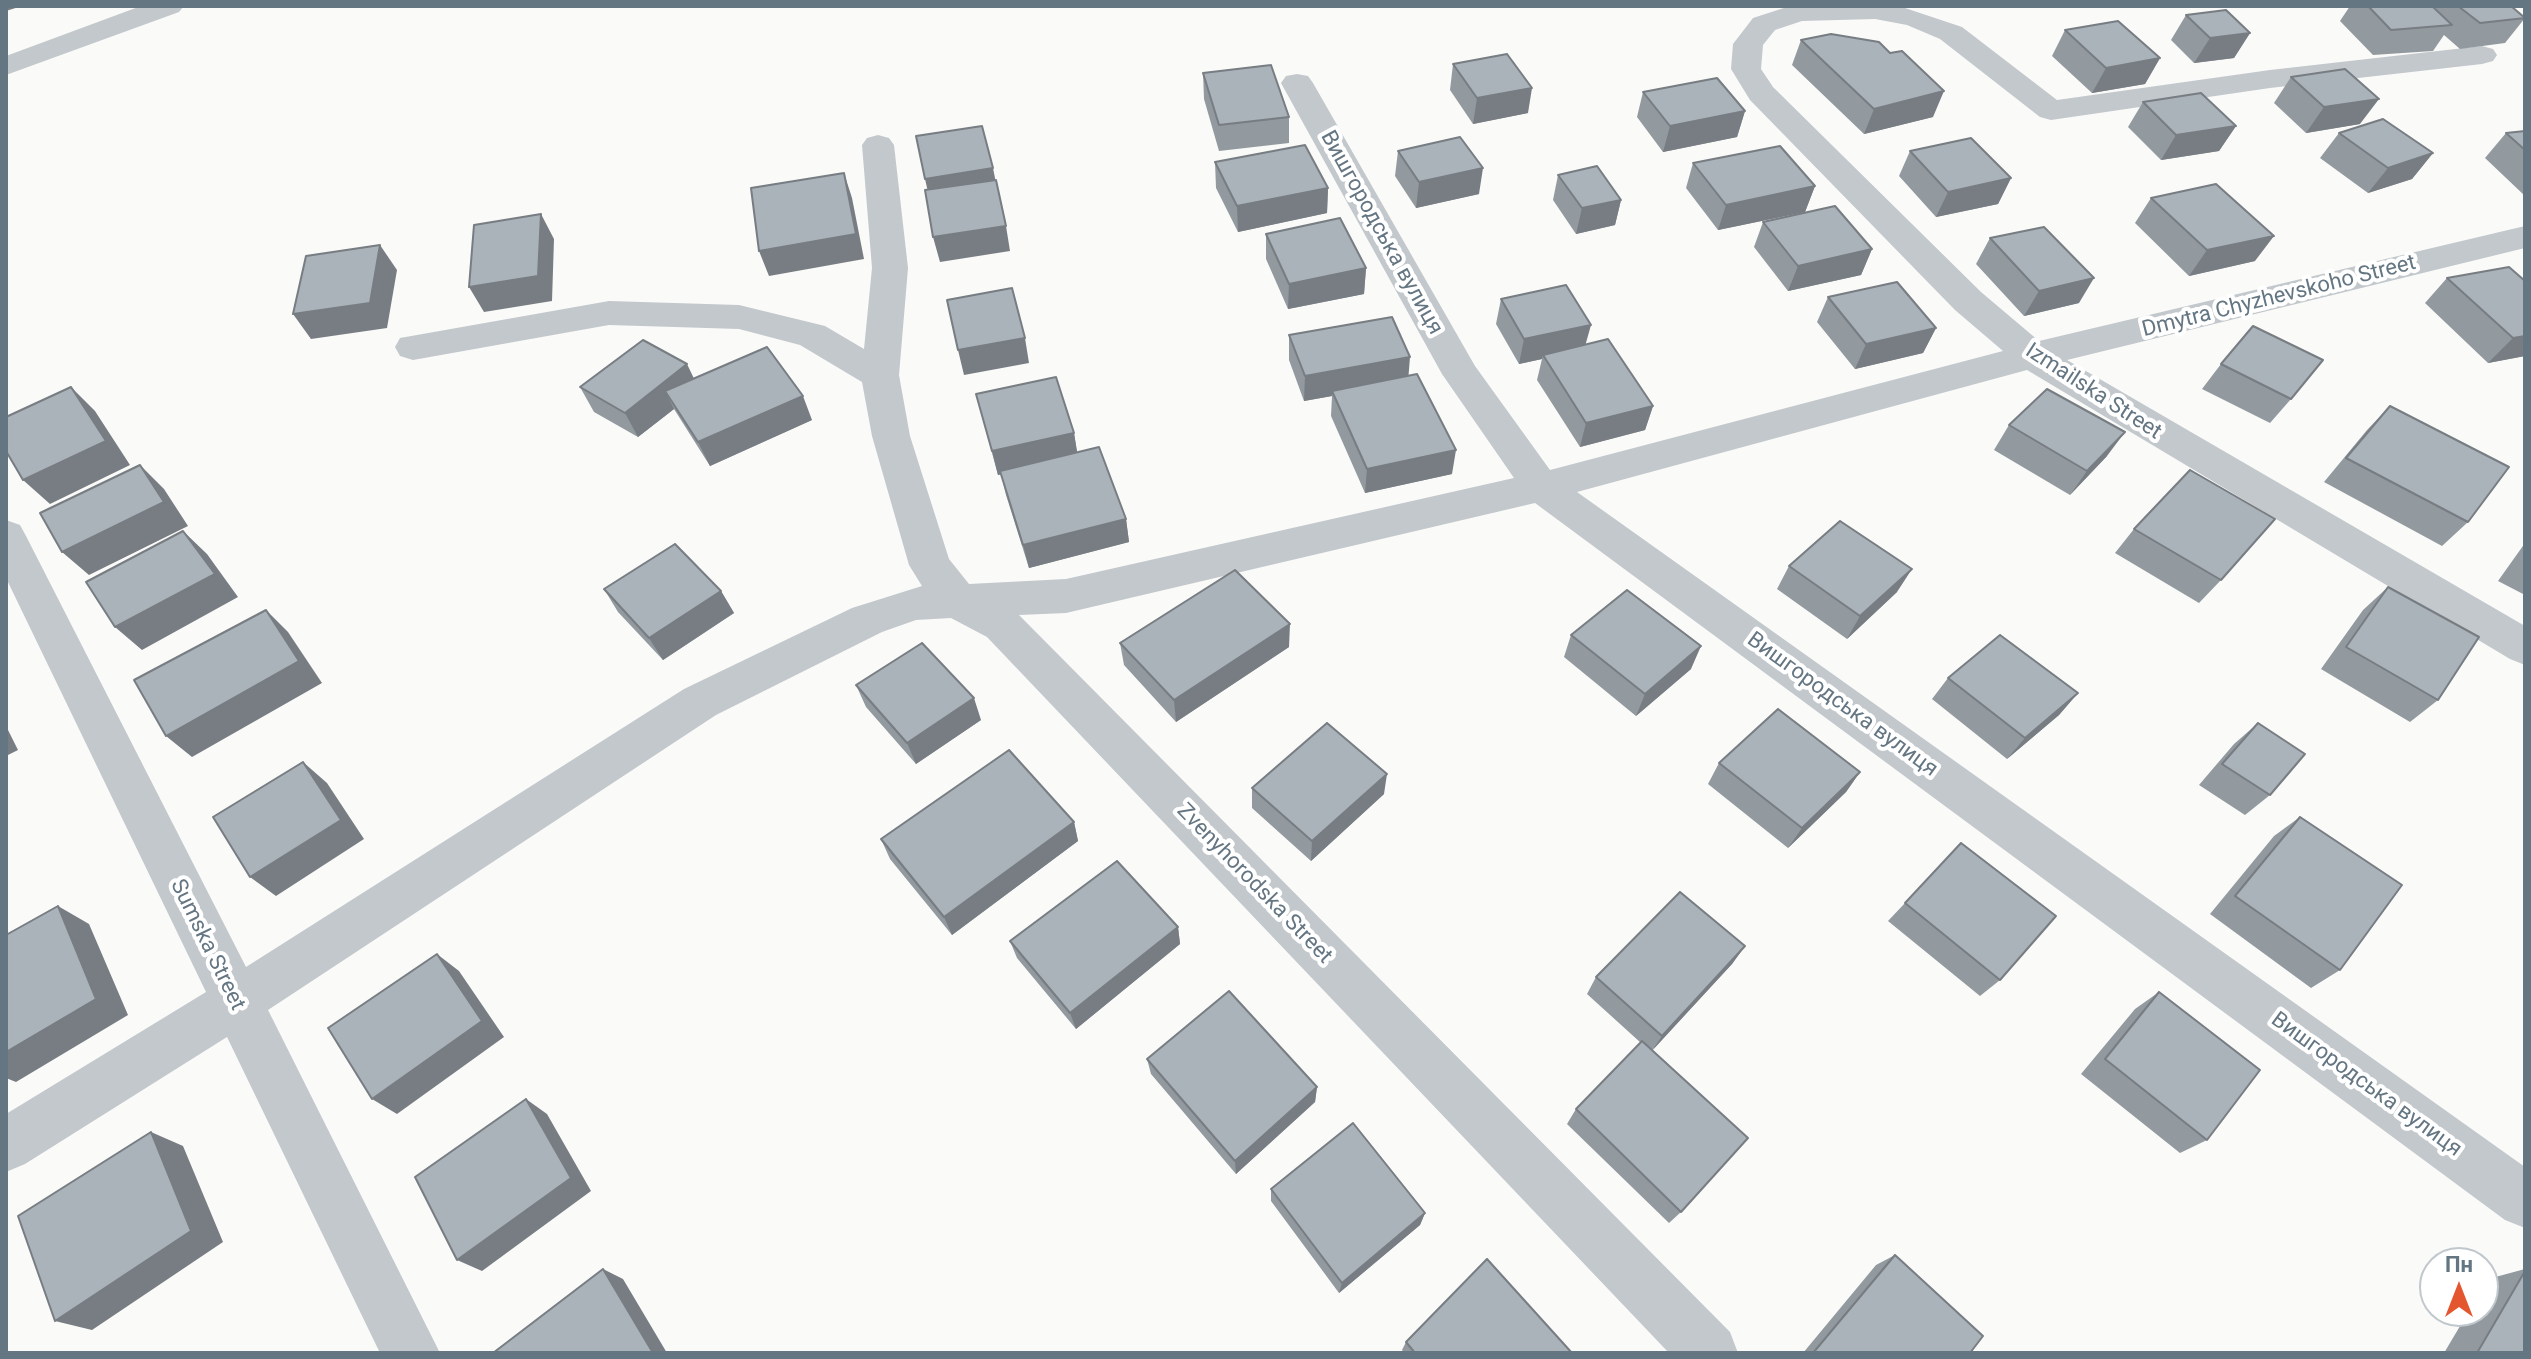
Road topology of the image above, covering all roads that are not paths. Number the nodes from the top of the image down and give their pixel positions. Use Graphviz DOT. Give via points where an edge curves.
graph roads {
  1 [pos="169,6"];
  2 [pos="2482,55"];
  3 [pos="6,66"];
  4 [pos="1297,83"];
  5 [pos="878,145"];
  6 [pos="2525,237"];
  7 [pos="413,347"];
  8 [pos="2032,356"];
  9 [pos="880,375"];
  10 [pos="1541,487"];
  11 [pos="6,536"];
  12 [pos="960,603"];
  13 [pos="2525,647"];
  14 [pos="235,1003"];
  15 [pos="6,1145"];
  16 [pos="2525,1200"];
  17 [pos="411,1353"];
  18 [pos="1709,1353"];
  1 -- 3 [label="street"];
  2 -- 8 [label="street, Izmailska Street" via="2051,110 1981,53 1915,18 1875,10 1798,13 1764,24 1748,44 1746,69 1761,93 1968,301"];
  4 -- 10 [label="street, Вишгородська вулиця" via="1461,374"];
  5 -- 9 [label="street, Zvenyhorodska Street" via="890,268"];
  6 -- 8 [label="street, Dmytra Chyzhevskoho Street"];
  7 -- 9 [label="street" via="609,313 739,317 812,335"];
  8 -- 10 [label="street, Dmytra Chyzhevskoho Street"];
  8 -- 13 [label="street, Izmailska Street"];
  9 -- 12 [label="street, Zvenyhorodska Street" via="891,436 930,565"];
  10 -- 12 [label="street, Dmytra Chyzhevskoho Street" via="1066,596"];
  10 -- 16 [label="street, Вишгородська вулиця"];
  11 -- 14 [label="street, Sumska Street"];
  12 -- 14 [label="street, Dmytra Chyzhevskoho Street" via="914,603 867,620 700,702"];
  12 -- 18 [label="street, Zvenyhorodska Street" via="1002,625"];
  14 -- 15 [label="street, Dmytra Chyzhevskoho Street"];
  14 -- 17 [label="street, Sumska Street"];
}
